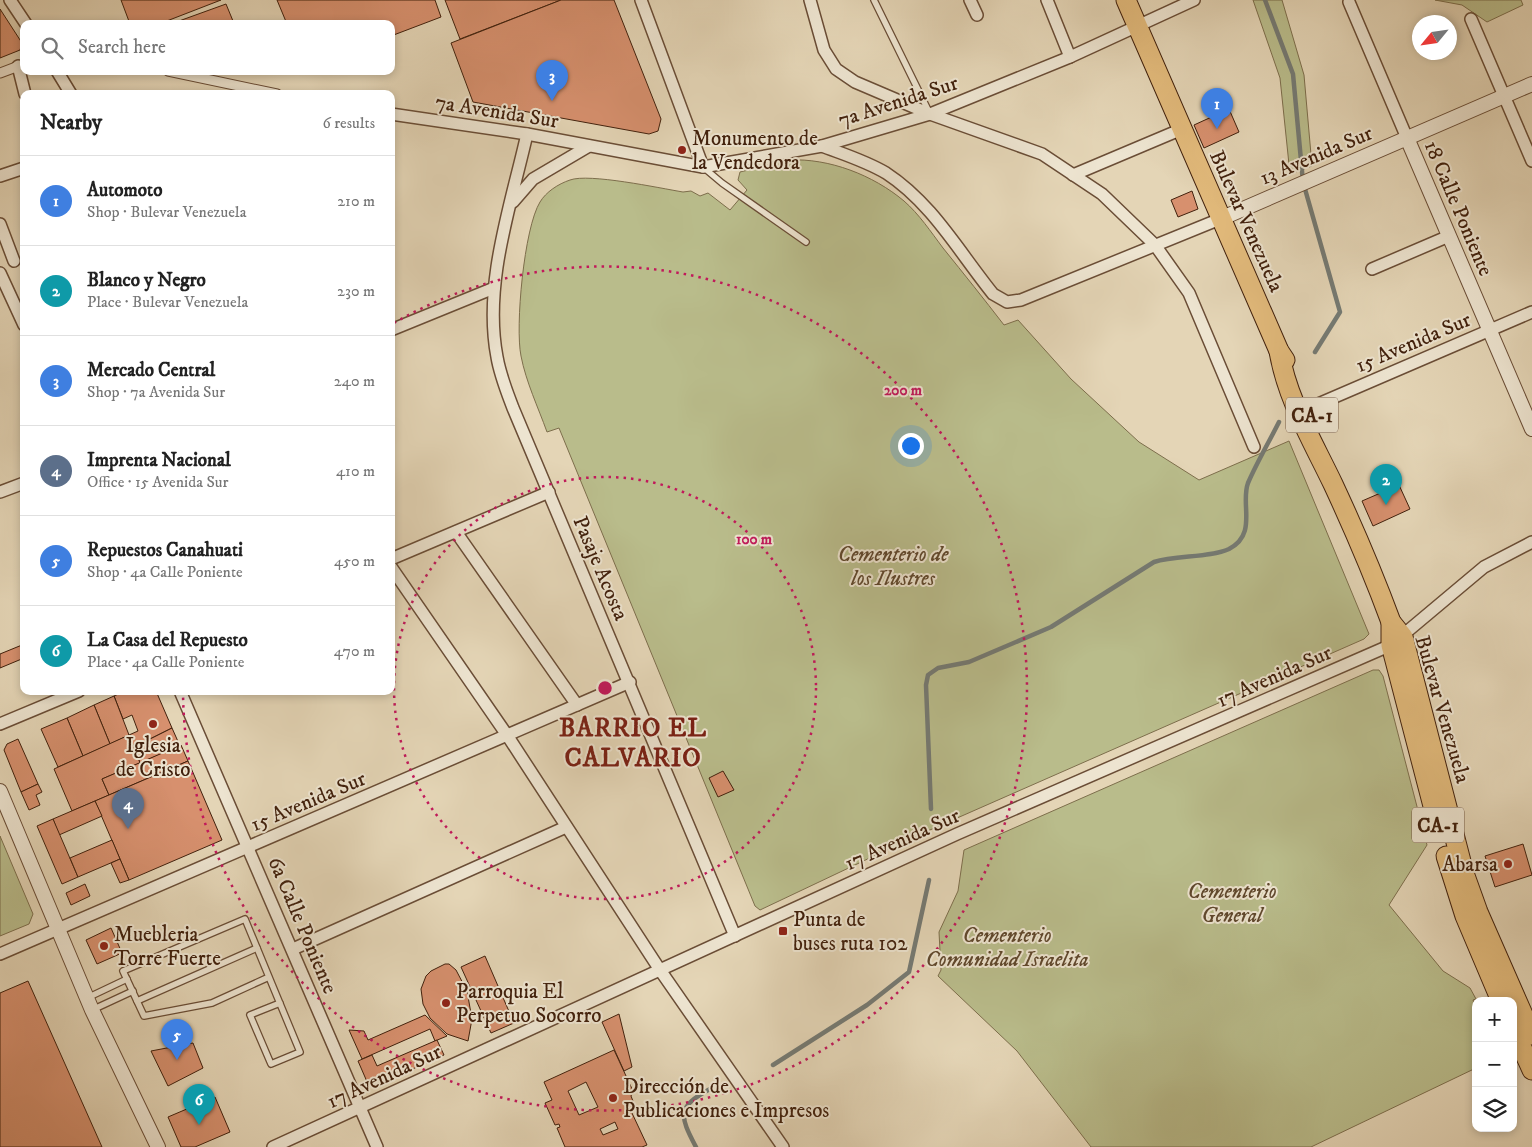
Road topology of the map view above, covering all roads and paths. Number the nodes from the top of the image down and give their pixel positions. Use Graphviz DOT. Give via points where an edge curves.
graph roads {
  1 [pos="10,0"];
  2 [pos="641,0"];
  3 [pos="810,0"];
  4 [pos="874,0"];
  5 [pos="970,0"];
  6 [pos="1047,0"];
  7 [pos="1126,0"];
  8 [pos="1194,0"];
  9 [pos="1349,2"];
  10 [pos="977,15"];
  11 [pos="1471,19"];
  12 [pos="23,20"];
  13 [pos="1137,27"];
  14 [pos="1070,57"];
  15 [pos="20,65"];
  16 [pos="0,73"];
  17 [pos="22,75"];
  18 [pos="60,75"];
  19 [pos="187,75"];
  20 [pos="1532,84"];
  21 [pos="24,90"];
  22 [pos="69,90"];
  23 [pos="258,90"];
  24 [pos="1504,96"];
  25 [pos="930,114"];
  26 [pos="395,115"];
  27 [pos="1182,129"];
  28 [pos="527,134"];
  29 [pos="1407,138"];
  30 [pos="589,146"];
  31 [pos="822,146"];
  32 [pos="1532,161"];
  33 [pos="703,167"];
  34 [pos="20,169"];
  35 [pos="1073,175"];
  36 [pos="0,176"];
  37 [pos="512,203"];
  38 [pos="1220,219"];
  39 [pos="0,224"];
  40 [pos="1449,236"];
  41 [pos="806,242"];
  42 [pos="1155,245"];
  43 [pos="19,259"];
  44 [pos="0,267"];
  45 [pos="1372,269"];
  46 [pos="0,272"];
  47 [pos="494,288"];
  48 [pos="1532,312"];
  49 [pos="20,316"];
  50 [pos="395,328"];
  51 [pos="1490,330"];
  52 [pos="1278,351"];
  53 [pos="1309,408"];
  54 [pos="1532,427"];
  55 [pos="1254,446"];
  56 [pos="20,484"];
  57 [pos="1333,484"];
  58 [pos="0,492"];
  59 [pos="549,492"];
  60 [pos="456,532"];
  61 [pos="1532,542"];
  62 [pos="395,557"];
  63 [pos="395,573"];
  64 [pos="1397,641"];
  65 [pos="630,682"];
  66 [pos="69,695"];
  67 [pos="182,695"];
  68 [pos="577,705"];
  69 [pos="0,724"];
  70 [pos="507,735"];
  71 [pos="0,791"];
  72 [pos="566,827"];
  73 [pos="249,847"];
  74 [pos="58,929"];
  75 [pos="735,936"];
  76 [pos="257,948"];
  77 [pos="293,949"];
  78 [pos="0,954"];
  79 [pos="660,970"];
  80 [pos="269,977"];
  81 [pos="127,980"];
  82 [pos="133,991"];
  83 [pos="1499,997"];
  84 [pos="137,1001"];
  85 [pos="280,1002"];
  86 [pos="90,1004"];
  87 [pos="1532,1035"];
  88 [pos="1517,1037"];
  89 [pos="1532,1070"];
  90 [pos="360,1108"];
  91 [pos="158,1147"];
  92 [pos="273,1147"];
  93 [pos="377,1147"];
  94 [pos="783,1147"];
  1 -- 12 [label="street"];
  2 -- 33 [label="street"];
  3 -- 25 [label="street" via="824,50 836,70 855,82"];
  4 -- 25 [label="lane"];
  5 -- 10 [label="street"];
  6 -- 14 [label="street"];
  7 -- 13 [label="highway, Bulevar Venezuela / CA-1"];
  8 -- 13 [label="street, 7a Avenida Sur"];
  9 -- 29 [label="street, 18 Calle Poniente"];
  11 -- 24 [label="street"];
  13 -- 14 [label="street, 7a Avenida Sur"];
  13 -- 27 [label="highway, Bulevar Venezuela / CA-1"];
  14 -- 25 [label="street, 7a Avenida Sur"];
  15 -- 16 [label="street"];
  17 -- 21 [label="street"];
  18 -- 22 [label="street"];
  19 -- 23 [label="street"];
  20 -- 24 [label="street, 13 Avenida Sur"];
  24 -- 29 [label="street, 13 Avenida Sur"];
  24 -- 32 [label="street"];
  25 -- 31 [label="street, 7a Avenida Sur"];
  25 -- 35 [label="street" via="1042,154"];
  26 -- 28 [label="street, 7a Avenida Sur"];
  27 -- 35 [label="street"];
  27 -- 38 [label="highway, Bulevar Venezuela / CA-1"];
  28 -- 30 [label="street, 7a Avenida Sur"];
  28 -- 37 [label="street, Pasaje Acosta"];
  29 -- 38 [label="street, 13 Avenida Sur"];
  29 -- 40 [label="street, 18 Calle Poniente"];
  30 -- 33 [label="street, 7a Avenida Sur"];
  30 -- 37 [label="street, Pasaje Acosta" via="533,179"];
  31 -- 33 [label="street, 7a Avenida Sur"];
  31 -- 42 [label="street, 13 Avenida Sur" via="884,172 906,188 932,215 993,294 1003,301 1021,300"];
  33 -- 41 [label="lane" via="722,184"];
  34 -- 36 [label="street"];
  35 -- 42 [label="street" via="1102,194"];
  37 -- 47 [label="street, Pasaje Acosta"];
  38 -- 42 [label="street, 13 Avenida Sur"];
  38 -- 52 [label="highway, Bulevar Venezuela / CA-1"];
  39 -- 43 [label="street"];
  40 -- 45 [label="street"];
  40 -- 51 [label="street, 18 Calle Poniente"];
  42 -- 55 [label="street" via="1189,293"];
  43 -- 44 [label="street"];
  46 -- 49 [label="street"];
  47 -- 50 [label="street"];
  47 -- 59 [label="street, Pasaje Acosta" via="494,340 500,373"];
  48 -- 51 [label="street, 15 Avenida Sur"];
  51 -- 53 [label="street, 15 Avenida Sur"];
  51 -- 54 [label="street, 18 Calle Poniente"];
  52 -- 53 [label="highway, Bulevar Venezuela / CA-1" via="1295,376"];
  52 -- 57 [label="highway, Bulevar Venezuela / CA-1" via="1284,378 1310,442"];
  53 -- 57 [label="highway, Bulevar Venezuela / CA-1" via="1322,438"];
  56 -- 58 [label="street"];
  57 -- 64 [label="highway, Bulevar Venezuela / CA-1"];
  59 -- 60 [label="street"];
  59 -- 65 [label="street, Pasaje Acosta"];
  60 -- 62 [label="street"];
  60 -- 68 [label="street"];
  61 -- 64 [label="street, 17 Avenida Sur" via="1484,567"];
  63 -- 70 [label="street"];
  64 -- 75 [label="street, 17 Avenida Sur" via="957,834"];
  64 -- 83 [label="highway, Bulevar Venezuela / CA-1" via="1453,880"];
  64 -- 87 [label="highway, Bulevar Venezuela / CA-1" via="1464,873 1488,938"];
  65 -- 68 [label="street, 15 Avenida Sur"];
  65 -- 75 [label="street, Pasaje Acosta"];
  66 -- 69 [label="street"];
  67 -- 73 [label="street, 6a Calle Poniente"];
  68 -- 70 [label="street, 15 Avenida Sur"];
  70 -- 72 [label="street"];
  70 -- 73 [label="street, 15 Avenida Sur"];
  71 -- 74 [label="street"];
  72 -- 77 [label="street"];
  72 -- 79 [label="street"];
  73 -- 74 [label="street, 15 Avenida Sur"];
  73 -- 77 [label="street, 6a Calle Poniente"];
  74 -- 78 [label="street, 15 Avenida Sur"];
  74 -- 86 [label="street"];
  75 -- 79 [label="street, 17 Avenida Sur"];
  76 -- 80 [label="lane"];
  76 -- 81 [label="lane" via="245,919 124,972"];
  76 -- 84 [label="lane"];
  77 -- 90 [label="street, 6a Calle Poniente"];
  79 -- 90 [label="street, 17 Avenida Sur"];
  79 -- 94 [label="street"];
  80 -- 84 [label="lane" via="212,1002 144,1016"];
  80 -- 85 [label="lane"];
  81 -- 82 [label="lane"];
  81 -- 86 [label="lane"];
  82 -- 84 [label="lane"];
  82 -- 86 [label="lane"];
  85 -- 85 [label="lane" via="250,1015 271,1064 300,1052"];
  86 -- 91 [label="street"];
  88 -- 89 [label="highway"];
  90 -- 92 [label="street, 17 Avenida Sur"];
  90 -- 93 [label="street, 6a Calle Poniente"];
}
